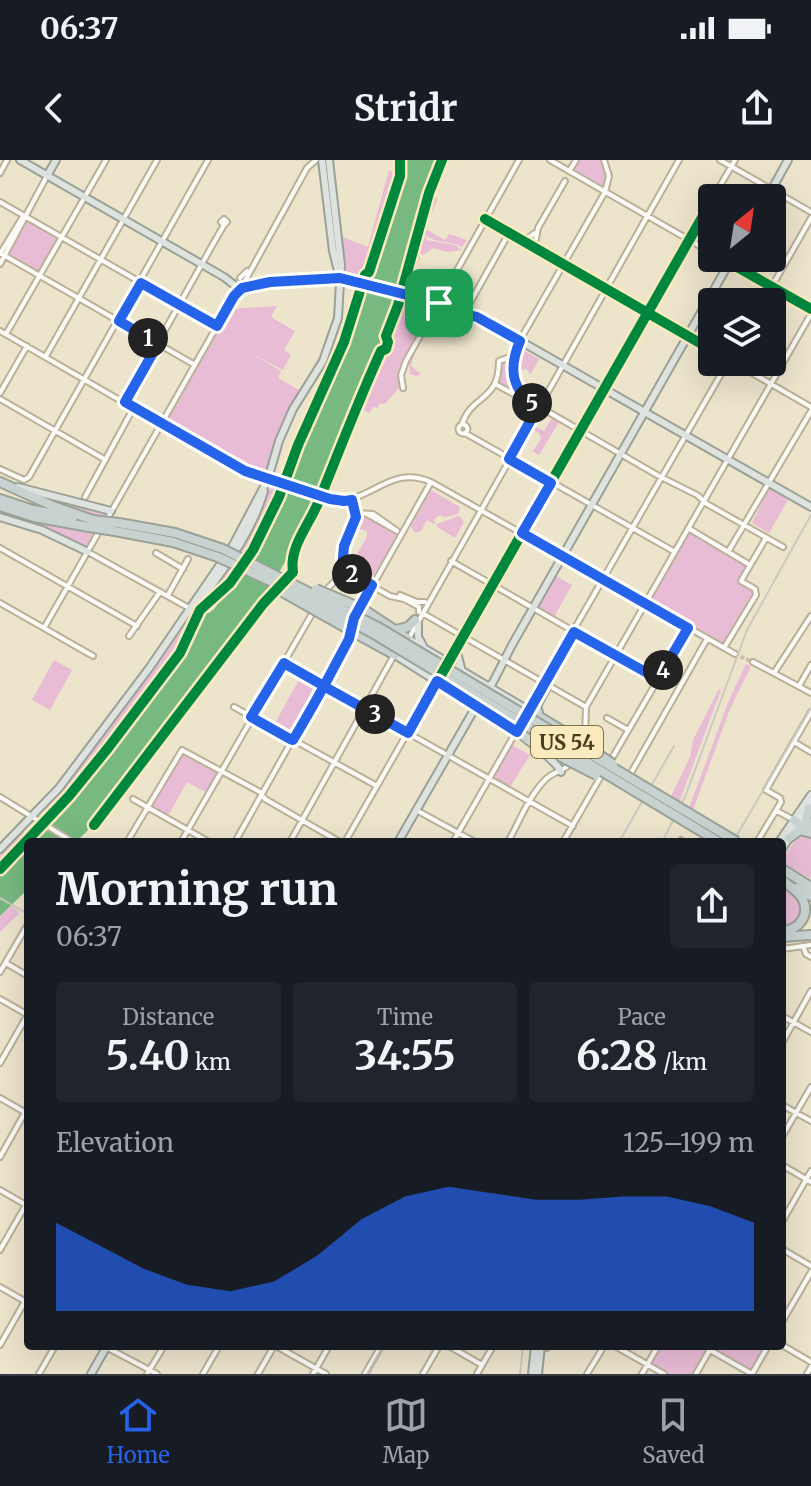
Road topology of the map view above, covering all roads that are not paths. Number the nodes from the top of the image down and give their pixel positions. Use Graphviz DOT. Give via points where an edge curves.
graph roads {
  1 [pos="7,160"];
  2 [pos="20,160"];
  3 [pos="56,160"];
  4 [pos="106,160"];
  5 [pos="157,160"];
  6 [pos="208,160"];
  7 [pos="316,160"];
  8 [pos="322,160"];
  9 [pos="329,160"];
  10 [pos="519,160"];
  11 [pos="550,160"];
  12 [pos="576,160"];
  13 [pos="604,160"];
  14 [pos="679,160"];
  15 [pos="720,160"];
  16 [pos="735,160"];
  17 [pos="788,160"];
  18 [pos="561,166"];
  19 [pos="731,167"];
  20 [pos="570,170"];
  21 [pos="0,173"];
  22 [pos="47,176"];
  23 [pos="583,179"];
  24 [pos="565,181"];
  25 [pos="721,184"];
  26 [pos="761,184"];
  27 [pos="775,184"];
  28 [pos="605,192"];
  29 [pos="85,197"];
  30 [pos="786,198"];
  31 [pos="0,202"];
  32 [pos="811,212"];
  33 [pos="647,215"];
  34 [pos="24,217"];
  35 [pos="811,218"];
  36 [pos="485,219"];
  37 [pos="123,220"];
  38 [pos="698,224"];
  39 [pos="224,225"];
  40 [pos="538,228"];
  41 [pos="509,233"];
  42 [pos="515,237"];
  43 [pos="62,238"];
  44 [pos="689,240"];
  45 [pos="163,242"];
  46 [pos="698,245"];
  47 [pos="540,253"];
  48 [pos="1,254"];
  49 [pos="101,260"];
  50 [pos="0,264"];
  51 [pos="202,264"];
  52 [pos="563,266"];
  53 [pos="724,272"];
  54 [pos="749,272"];
  55 [pos="40,276"];
  56 [pos="340,278"];
  57 [pos="141,283"];
  58 [pos="241,284"];
  59 [pos="772,287"];
  60 [pos="605,289"];
  61 [pos="79,299"];
  62 [pos="179,305"];
  63 [pos="438,305"];
  64 [pos="466,310"];
  65 [pos="811,312"];
  66 [pos="647,313"];
  67 [pos="477,317"];
  68 [pos="119,321"];
  69 [pos="217,326"];
  70 [pos="0,331"];
  71 [pos="6,334"];
  72 [pos="688,336"];
  73 [pos="698,342"];
  74 [pos="158,344"];
  75 [pos="519,344"];
  76 [pos="27,346"];
  77 [pos="45,357"];
  78 [pos="508,359"];
  79 [pos="195,365"];
  80 [pos="561,365"];
  81 [pos="512,368"];
  82 [pos="722,376"];
  83 [pos="757,376"];
  84 [pos="85,380"];
  85 [pos="771,383"];
  86 [pos="495,384"];
  87 [pos="403,388"];
  88 [pos="604,389"];
  89 [pos="0,396"];
  90 [pos="125,402"];
  91 [pos="531,402"];
  92 [pos="134,407"];
  93 [pos="538,407"];
  94 [pos="811,409"];
  95 [pos="644,412"];
  96 [pos="162,423"];
  97 [pos="55,431"];
  98 [pos="580,431"];
  99 [pos="686,435"];
  100 [pos="621,454"];
  101 [pos="104,459"];
  102 [pos="509,459"];
  103 [pos="727,459"];
  104 [pos="0,469"];
  105 [pos="662,477"];
  106 [pos="268,479"];
  107 [pos="0,482"];
  108 [pos="431,482"];
  109 [pos="551,483"];
  110 [pos="769,483"];
  111 [pos="85,497"];
  112 [pos="0,499"];
  113 [pos="352,500"];
  114 [pos="704,501"];
  115 [pos="591,505"];
  116 [pos="811,507"];
  117 [pos="480,509"];
  118 [pos="0,511"];
  119 [pos="111,511"];
  120 [pos="356,513"];
  121 [pos="91,523"];
  122 [pos="743,525"];
  123 [pos="633,528"];
  124 [pos="688,528"];
  125 [pos="399,532"];
  126 [pos="522,533"];
  127 [pos="766,538"];
  128 [pos="783,547"];
  129 [pos="0,548"];
  130 [pos="88,552"];
  131 [pos="675,552"];
  132 [pos="728,552"];
  133 [pos="156,553"];
  134 [pos="220,553"];
  135 [pos="562,556"];
  136 [pos="188,559"];
  137 [pos="451,561"];
  138 [pos="750,565"];
  139 [pos="183,569"];
  140 [pos="342,569"];
  141 [pos="273,573"];
  142 [pos="255,574"];
  143 [pos="603,580"];
  144 [pos="372,585"];
  145 [pos="492,585"];
  146 [pos="68,586"];
  147 [pos="160,592"];
  148 [pos="168,596"];
  149 [pos="390,596"];
  150 [pos="431,597"];
  151 [pos="425,602"];
  152 [pos="0,603"];
  153 [pos="645,603"];
  154 [pos="192,608"];
  155 [pos="532,609"];
  156 [pos="811,616"];
  157 [pos="419,617"];
  158 [pos="137,626"];
  159 [pos="44,628"];
  160 [pos="688,628"];
  161 [pos="395,630"];
  162 [pos="574,632"];
  163 [pos="129,636"];
  164 [pos="463,637"];
  165 [pos="407,638"];
  166 [pos="707,639"];
  167 [pos="382,648"];
  168 [pos="456,648"];
  169 [pos="724,648"];
  170 [pos="425,649"];
  171 [pos="735,654"];
  172 [pos="395,655"];
  173 [pos="616,655"];
  174 [pos="93,656"];
  175 [pos="503,660"];
  176 [pos="448,661"];
  177 [pos="753,662"];
  178 [pos="284,663"];
  179 [pos="389,663"];
  180 [pos="811,665"];
  181 [pos="463,671"];
  182 [pos="774,673"];
  183 [pos="658,679"];
  184 [pos="437,681"];
  185 [pos="546,684"];
  186 [pos="324,686"];
  187 [pos="488,686"];
  188 [pos="799,686"];
  189 [pos="811,693"];
  190 [pos="477,705"];
  191 [pos="234,707"];
  192 [pos="586,707"];
  193 [pos="366,709"];
  194 [pos="528,710"];
  195 [pos="811,712"];
  196 [pos="251,717"];
  197 [pos="539,717"];
  198 [pos="607,718"];
  199 [pos="628,730"];
  200 [pos="517,732"];
  201 [pos="408,733"];
  202 [pos="293,740"];
  203 [pos="794,742"];
  204 [pos="811,752"];
  205 [pos="447,756"];
  206 [pos="336,763"];
  207 [pos="222,771"];
  208 [pos="561,772"];
  209 [pos="631,773"];
  210 [pos="490,779"];
  211 [pos="377,786"];
  212 [pos="262,795"];
  213 [pos="811,795"];
  214 [pos="0,797"];
  215 [pos="654,798"];
  216 [pos="133,799"];
  217 [pos="531,802"];
  218 [pos="810,806"];
  219 [pos="148,807"];
  220 [pos="416,810"];
  221 [pos="777,811"];
  222 [pos="37,819"];
  223 [pos="302,821"];
  224 [pos="797,822"];
  225 [pos="573,826"];
  226 [pos="188,830"];
  227 [pos="811,831"];
  228 [pos="458,833"];
  229 [pos="67,838"];
  230 [pos="129,838"];
  231 [pos="183,838"];
  232 [pos="202,838"];
  233 [pos="237,838"];
  234 [pos="292,838"];
  235 [pos="334,838"];
  236 [pos="344,838"];
  237 [pos="400,838"];
  238 [pos="455,838"];
  239 [pos="467,838"];
  240 [pos="510,838"];
  241 [pos="566,838"];
  242 [pos="713,838"];
  243 [pos="729,838"];
  244 [pos="760,838"];
  245 [pos="783,838"];
  246 [pos="789,838"];
  247 [pos="786,843"];
  248 [pos="0,849"];
  249 [pos="786,871"];
  250 [pos="786,882"];
  251 [pos="786,884"];
  252 [pos="811,884"];
  253 [pos="811,896"];
  254 [pos="24,931"];
  255 [pos="786,932"];
  256 [pos="786,934"];
  257 [pos="811,935"];
  258 [pos="811,945"];
  259 [pos="803,946"];
  260 [pos="786,948"];
  261 [pos="811,957"];
  262 [pos="6,962"];
  263 [pos="0,972"];
  264 [pos="24,973"];
  265 [pos="811,991"];
  266 [pos="0,999"];
  267 [pos="24,1013"];
  268 [pos="786,1018"];
  269 [pos="24,1022"];
  270 [pos="793,1022"];
  271 [pos="811,1032"];
  272 [pos="786,1035"];
  273 [pos="0,1063"];
  274 [pos="811,1087"];
  275 [pos="0,1098"];
  276 [pos="786,1107"];
  277 [pos="24,1110"];
  278 [pos="796,1113"];
  279 [pos="24,1116"];
  280 [pos="811,1121"];
  281 [pos="786,1130"];
  282 [pos="0,1157"];
  283 [pos="786,1167"];
  284 [pos="811,1171"];
  285 [pos="809,1181"];
  286 [pos="0,1190"];
  287 [pos="24,1202"];
  288 [pos="24,1209"];
  289 [pos="786,1216"];
  290 [pos="0,1250"];
  291 [pos="786,1251"];
  292 [pos="811,1266"];
  293 [pos="811,1272"];
  294 [pos="0,1287"];
  295 [pos="24,1299"];
  296 [pos="24,1305"];
  297 [pos="786,1315"];
  298 [pos="0,1345"];
  299 [pos="786,1348"];
  300 [pos="53,1350"];
  301 [pos="104,1350"];
  302 [pos="112,1350"];
  303 [pos="162,1350"];
  304 [pos="217,1350"];
  305 [pos="273,1350"];
  306 [pos="281,1350"];
  307 [pos="327,1350"];
  308 [pos="379,1350"];
  309 [pos="437,1350"];
  310 [pos="456,1350"];
  311 [pos="491,1350"];
  312 [pos="535,1350"];
  313 [pos="545,1350"];
  314 [pos="602,1350"];
  315 [pos="622,1350"];
  316 [pos="656,1350"];
  317 [pos="710,1350"];
  318 [pos="714,1350"];
  319 [pos="766,1350"];
  320 [pos="647,1364"];
  321 [pos="811,1364"];
  322 [pos="482,1365"];
  323 [pos="314,1371"];
  324 [pos="148,1372"];
  325 [pos="39,1374"];
  326 [pos="91,1374"];
  327 [pos="157,1374"];
  328 [pos="203,1374"];
  329 [pos="258,1374"];
  330 [pos="326,1374"];
  331 [pos="365,1374"];
  332 [pos="423,1374"];
  333 [pos="477,1374"];
  334 [pos="535,1374"];
  335 [pos="587,1374"];
  336 [pos="642,1374"];
  337 [pos="664,1374"];
  338 [pos="696,1374"];
  339 [pos="752,1374"];
  340 [pos="807,1374"];
  1 -- 21 [label="street"];
  2 -- 22 [label="main road"];
  3 -- 22 [label="main road"];
  4 -- 29 [label="street"];
  5 -- 37 [label="street"];
  6 -- 45 [label="street"];
  7 -- 58 [label="street"];
  8 -- 56 [label="main road"];
  9 -- 56 [label="main road"];
  10 -- 36 [label="street"];
  11 -- 18 [label="street"];
  12 -- 20 [label="street"];
  13 -- 28 [label="street" via="609,176"];
  14 -- 33 [label="street"];
  15 -- 19 [label="street"];
  16 -- 19 [label="street"];
  17 -- 27 [label="main road"];
  18 -- 20 [label="street"];
  18 -- 24 [label="street"];
  19 -- 25 [label="street"];
  19 -- 26 [label="street"];
  20 -- 23 [label="street"];
  22 -- 29 [label="main road"];
  22 -- 34 [label="street"];
  23 -- 24 [label="street"];
  23 -- 28 [label="street"];
  24 -- 40 [label="street"];
  28 -- 33 [label="street"];
  28 -- 52 [label="street"];
  29 -- 37 [label="main road"];
  29 -- 43 [label="street"];
  30 -- 32 [label="street"];
  31 -- 34 [label="street"];
  33 -- 44 [label="street"];
  33 -- 60 [label="street"];
  34 -- 43 [label="street"];
  34 -- 48 [label="street"];
  35 -- 59 [label="street"];
  36 -- 41 [label="street"];
  36 -- 63 [label="street"];
  37 -- 45 [label="main road"];
  37 -- 49 [label="street"];
  38 -- 44 [label="street"];
  39 -- 51 [label="street"];
  40 -- 42 [label="street" via="530,237"];
  40 -- 47 [label="street" via="535,244"];
  41 -- 42 [label="street"];
  41 -- 64 [label="street"];
  42 -- 47 [label="street"];
  43 -- 49 [label="street"];
  43 -- 55 [label="street"];
  44 -- 46 [label="street"];
  44 -- 66 [label="street"];
  45 -- 51 [label="main road"];
  45 -- 57 [label="street"];
  47 -- 52 [label="street"];
  48 -- 50 [label="street"];
  48 -- 55 [label="street"];
  49 -- 57 [label="street"];
  49 -- 61 [label="street"];
  51 -- 58 [label="main road"];
  51 -- 62 [label="street"];
  52 -- 60 [label="street"];
  52 -- 75 [label="street"];
  53 -- 72 [label="main road"];
  54 -- 59 [label="street"];
  55 -- 61 [label="street"];
  55 -- 71 [label="street"];
  56 -- 58 [label="main road"];
  56 -- 63 [label="main road"];
  56 -- 106 [label="main road" via="333,338 293,409"];
  57 -- 62 [label="street"];
  57 -- 68 [label="street"];
  58 -- 69 [label="street"];
  59 -- 65 [label="street"];
  60 -- 66 [label="street"];
  60 -- 80 [label="street"];
  61 -- 68 [label="street"];
  61 -- 77 [label="street"];
  62 -- 69 [label="street"];
  62 -- 74 [label="street"];
  63 -- 64 [label="main road"];
  63 -- 67 [label="main road"];
  63 -- 87 [label="street" via="403,366"];
  64 -- 67 [label="main road"];
  65 -- 85 [label="street"];
  66 -- 72 [label="street"];
  66 -- 88 [label="street"];
  67 -- 75 [label="main road"];
  68 -- 74 [label="street"];
  68 -- 84 [label="street"];
  69 -- 79 [label="street"];
  70 -- 71 [label="street"];
  71 -- 76 [label="street"];
  72 -- 73 [label="street"];
  72 -- 95 [label="main road"];
  74 -- 79 [label="street"];
  74 -- 90 [label="street"];
  75 -- 78 [label="street"];
  75 -- 80 [label="main road"];
  75 -- 81 [label="street"];
  76 -- 77 [label="street"];
  76 -- 89 [label="street"];
  77 -- 84 [label="street"];
  78 -- 81 [label="street"];
  78 -- 86 [label="street" via="499,361"];
  79 -- 96 [label="street"];
  80 -- 88 [label="main road"];
  80 -- 93 [label="street"];
  81 -- 91 [label="street" via="515,386"];
  82 -- 99 [label="street"];
  83 -- 85 [label="street"];
  84 -- 90 [label="street"];
  84 -- 97 [label="street"];
  85 -- 94 [label="street"];
  85 -- 103 [label="street"];
  86 -- 91 [label="street"];
  86 -- 102 [label="street" via="471,405 462,424 468,428 465,433"];
  88 -- 95 [label="main road"];
  88 -- 98 [label="street"];
  89 -- 97 [label="street"];
  90 -- 92 [label="street"];
  91 -- 93 [label="street"];
  92 -- 96 [label="street"];
  92 -- 101 [label="street"];
  93 -- 98 [label="street"];
  93 -- 102 [label="street"];
  94 -- 110 [label="street"];
  95 -- 99 [label="main road"];
  95 -- 100 [label="main road"];
  96 -- 106 [label="street" via="239,469"];
  96 -- 119 [label="street"];
  97 -- 101 [label="street"];
  97 -- 104 [label="street" via="29,477 24,480"];
  98 -- 100 [label="street"];
  98 -- 109 [label="street"];
  99 -- 103 [label="main road"];
  99 -- 105 [label="street"];
  100 -- 105 [label="street"];
  100 -- 115 [label="main road"];
  101 -- 111 [label="street"];
  102 -- 109 [label="street"];
  102 -- 117 [label="street"];
  103 -- 110 [label="main road"];
  103 -- 114 [label="street"];
  105 -- 114 [label="street"];
  105 -- 123 [label="street"];
  106 -- 113 [label="street" via="330,499"];
  106 -- 154 [label="main road"];
  107 -- 119 [label="main road"];
  107 -- 121 [label="highway"];
  108 -- 113 [label="street" via="400,477"];
  108 -- 117 [label="street"];
  108 -- 125 [label="street"];
  109 -- 115 [label="street"];
  109 -- 126 [label="street"];
  110 -- 116 [label="main road"];
  110 -- 122 [label="street"];
  112 -- 121 [label="highway, US 54"];
  113 -- 120 [label="street"];
  114 -- 122 [label="street"];
  114 -- 124 [label="street"];
  115 -- 123 [label="street"];
  115 -- 135 [label="main road"];
  117 -- 126 [label="street"];
  117 -- 137 [label="street"];
  118 -- 121 [label="highway, US 54"];
  118 -- 130 [label="main road"];
  119 -- 130 [label="street"];
  120 -- 125 [label="street"];
  120 -- 140 [label="street"];
  121 -- 134 [label="highway, US 54, bridge" via="175,533"];
  122 -- 127 [label="street"];
  122 -- 132 [label="street"];
  123 -- 131 [label="street"];
  123 -- 143 [label="street"];
  124 -- 131 [label="street"];
  124 -- 132 [label="street"];
  125 -- 144 [label="street"];
  126 -- 135 [label="street"];
  126 -- 145 [label="street"];
  127 -- 128 [label="street"];
  127 -- 138 [label="street"];
  129 -- 146 [label="street"];
  130 -- 146 [label="street"];
  130 -- 147 [label="street"];
  131 -- 153 [label="street"];
  132 -- 138 [label="street"];
  133 -- 139 [label="street"];
  134 -- 141 [label="highway, US 54, bridge"];
  134 -- 142 [label="highway, US 54, bridge"];
  135 -- 143 [label="street"];
  135 -- 155 [label="main road"];
  136 -- 139 [label="street"];
  137 -- 145 [label="street"];
  137 -- 150 [label="street"];
  138 -- 169 [label="street" via="741,581 756,595"];
  139 -- 148 [label="street"];
  140 -- 144 [label="street"];
  140 -- 178 [label="street"];
  141 -- 161 [label="highway, bridge" via="363,609"];
  141 -- 215 [label="highway, US 54, bridge" via="378,627"];
  142 -- 167 [label="highway, bridge"];
  142 -- 215 [label="highway, US 54, bridge" via="374,634"];
  143 -- 153 [label="street"];
  143 -- 162 [label="street"];
  144 -- 149 [label="street"];
  144 -- 186 [label="street"];
  145 -- 155 [label="street"];
  145 -- 164 [label="street"];
  146 -- 158 [label="street"];
  146 -- 159 [label="street"];
  147 -- 148 [label="street"];
  147 -- 158 [label="street"];
  148 -- 154 [label="street"];
  149 -- 151 [label="street"];
  149 -- 157 [label="street" via="419,607"];
  150 -- 151 [label="street"];
  150 -- 157 [label="street"];
  151 -- 157 [label="street"];
  152 -- 159 [label="street"];
  153 -- 160 [label="street"];
  153 -- 173 [label="street"];
  154 -- 222 [label="main road"];
  155 -- 162 [label="street"];
  155 -- 175 [label="main road"];
  156 -- 182 [label="street"];
  157 -- 161 [label="highway"];
  157 -- 164 [label="street"];
  157 -- 165 [label="street"];
  157 -- 170 [label="main road" via="418,637"];
  158 -- 163 [label="street"];
  159 -- 174 [label="street"];
  160 -- 166 [label="street"];
  160 -- 183 [label="street"];
  161 -- 165 [label="highway"];
  162 -- 173 [label="street"];
  162 -- 185 [label="street"];
  164 -- 168 [label="street"];
  164 -- 175 [label="street"];
  165 -- 170 [label="main road"];
  165 -- 172 [label="street"];
  166 -- 169 [label="street"];
  166 -- 209 [label="street"];
  167 -- 172 [label="highway"];
  167 -- 179 [label="highway"];
  168 -- 176 [label="street"];
  168 -- 181 [label="main road"];
  169 -- 171 [label="street"];
  170 -- 176 [label="main road"];
  172 -- 179 [label="street"];
  172 -- 184 [label="main road"];
  173 -- 183 [label="street"];
  173 -- 192 [label="street"];
  175 -- 185 [label="street"];
  175 -- 187 [label="main road"];
  176 -- 181 [label="main road"];
  176 -- 184 [label="street"];
  177 -- 182 [label="street"];
  178 -- 186 [label="street"];
  178 -- 196 [label="street"];
  179 -- 193 [label="street"];
  180 -- 188 [label="street"];
  181 -- 187 [label="main road"];
  182 -- 188 [label="street"];
  183 -- 199 [label="street"];
  184 -- 190 [label="main road"];
  184 -- 201 [label="street"];
  185 -- 192 [label="street"];
  185 -- 194 [label="street"];
  185 -- 197 [label="highway" via="536,706"];
  186 -- 193 [label="street"];
  186 -- 202 [label="street"];
  187 -- 190 [label="main road"];
  187 -- 194 [label="main road"];
  188 -- 189 [label="street"];
  190 -- 200 [label="main road"];
  190 -- 205 [label="main road"];
  191 -- 196 [label="street"];
  192 -- 208 [label="street" via="585,737"];
  193 -- 201 [label="street"];
  193 -- 206 [label="street"];
  194 -- 197 [label="highway"];
  194 -- 200 [label="street"];
  195 -- 203 [label="street"];
  196 -- 202 [label="street"];
  196 -- 207 [label="street"];
  197 -- 215 [label="highway, bridge"];
  198 -- 199 [label="street"];
  199 -- 225 [label="street"];
  200 -- 208 [label="main road"];
  200 -- 210 [label="street"];
  200 -- 215 [label="highway, bridge"];
  201 -- 205 [label="street"];
  201 -- 211 [label="street"];
  202 -- 206 [label="street"];
  202 -- 212 [label="street"];
  203 -- 204 [label="street"];
  203 -- 221 [label="street" via="766,790 780,798"];
  205 -- 210 [label="street"];
  205 -- 220 [label="main road"];
  206 -- 211 [label="street"];
  206 -- 223 [label="street"];
  207 -- 212 [label="street"];
  207 -- 219 [label="street" via="179,751"];
  207 -- 226 [label="street"];
  208 -- 217 [label="street" via="546,779"];
  210 -- 217 [label="street"];
  210 -- 228 [label="street"];
  211 -- 236 [label="street"];
  212 -- 223 [label="street"];
  212 -- 233 [label="street"];
  213 -- 224 [label="main road"];
  214 -- 222 [label="street"];
  215 -- 242 [label="highway, US 54, bridge"];
  215 -- 243 [label="highway, US 54, bridge"];
  216 -- 219 [label="street"];
  217 -- 225 [label="street"];
  217 -- 240 [label="street"];
  218 -- 224 [label="main road"];
  218 -- 227 [label="highway" via="806,819"];
  219 -- 226 [label="street"];
  219 -- 230 [label="street"];
  220 -- 228 [label="street"];
  220 -- 237 [label="main road"];
  221 -- 224 [label="street"];
  221 -- 244 [label="street"];
  222 -- 229 [label="street"];
  222 -- 248 [label="main road"];
  223 -- 234 [label="street"];
  223 -- 235 [label="street"];
  224 -- 227 [label="highway"];
  224 -- 245 [label="main road"];
  224 -- 246 [label="main road"];
  225 -- 241 [label="street"];
  226 -- 231 [label="street"];
  226 -- 232 [label="street"];
  227 -- 246 [label="highway" via="800,830"];
  228 -- 238 [label="street"];
  228 -- 239 [label="street"];
  246 -- 247 [label="main road"];
  249 -- 252 [label="highway"];
  250 -- 253 [label="highway"];
  251 -- 255 [label="highway" via="805,909 800,924"];
  254 -- 262 [label="street"];
  256 -- 257 [label="highway"];
  258 -- 259 [label="street"];
  259 -- 260 [label="street"];
  259 -- 261 [label="street"];
  262 -- 263 [label="street"];
  262 -- 264 [label="street"];
  265 -- 270 [label="street"];
  266 -- 267 [label="street"];
  268 -- 270 [label="street"];
  269 -- 273 [label="street"];
  270 -- 271 [label="street"];
  270 -- 272 [label="street"];
  274 -- 278 [label="street"];
  275 -- 277 [label="street"];
  276 -- 278 [label="street"];
  278 -- 280 [label="street"];
  278 -- 281 [label="street"];
  279 -- 282 [label="street"];
  283 -- 285 [label="street"];
  284 -- 285 [label="street"];
  285 -- 289 [label="street"];
  286 -- 287 [label="street"];
  288 -- 290 [label="street"];
  291 -- 292 [label="street"];
  293 -- 297 [label="street"];
  294 -- 295 [label="street"];
  296 -- 298 [label="street"];
  299 -- 321 [label="street"];
  300 -- 325 [label="street"];
  301 -- 326 [label="main road"];
  302 -- 324 [label="street"];
  303 -- 324 [label="street"];
  304 -- 328 [label="street"];
  305 -- 329 [label="street"];
  306 -- 323 [label="street"];
  307 -- 323 [label="street"];
  308 -- 331 [label="street"];
  309 -- 332 [label="street"];
  310 -- 322 [label="street"];
  311 -- 322 [label="street"];
  312 -- 334 [label="main road"];
  313 -- 334 [label="main road"];
  314 -- 335 [label="street"];
  315 -- 320 [label="street"];
  316 -- 320 [label="street"];
  317 -- 338 [label="street"];
  318 -- 339 [label="street"];
  319 -- 339 [label="street"];
  320 -- 336 [label="street"];
  320 -- 337 [label="street"];
  321 -- 340 [label="street"];
  322 -- 333 [label="street"];
  323 -- 330 [label="street"];
  324 -- 327 [label="street"];
}
